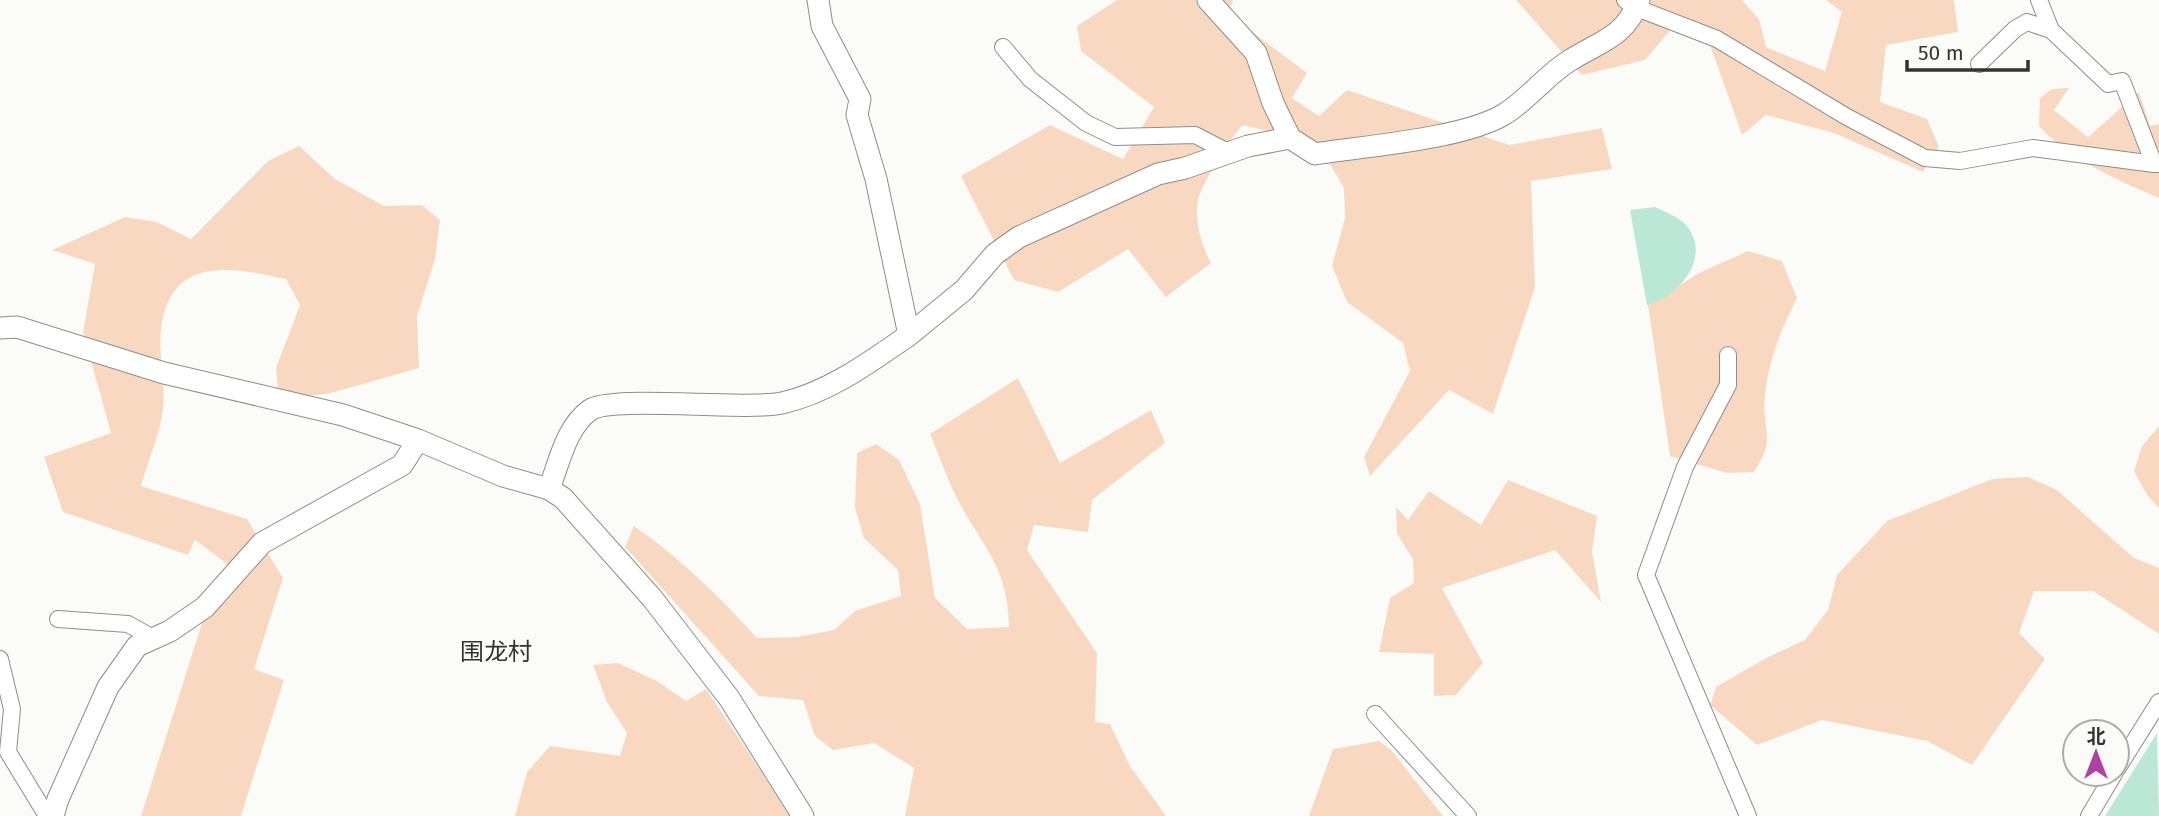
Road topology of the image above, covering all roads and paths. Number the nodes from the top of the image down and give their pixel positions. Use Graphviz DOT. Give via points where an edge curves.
graph roads {
  1 [pos="818,0"];
  2 [pos="1208,0"];
  3 [pos="2039,0"];
  4 [pos="1633,6"];
  5 [pos="2051,30"];
  6 [pos="1003,47"];
  7 [pos="1979,64"];
  8 [pos="1290,138"];
  9 [pos="1230,153"];
  10 [pos="2157,164"];
  11 [pos="0,328"];
  12 [pos="908,335"];
  13 [pos="1728,355"];
  14 [pos="418,440"];
  15 [pos="549,489"];
  16 [pos="58,619"];
  17 [pos="153,638"];
  18 [pos="0,659"];
  19 [pos="2159,702"];
  20 [pos="1375,714"];
  21 [pos="2131,747"];
  22 [pos="4,754"];
  23 [pos="2106,788"];
  24 [pos="47,816"];
  25 [pos="53,816"];
  26 [pos="803,816"];
  27 [pos="1468,816"];
  28 [pos="1748,816"];
  29 [pos="2089,816"];
  1 -- 12 [label="street" via="822,26 860,99 857,115 876,180"];
  2 -- 8 [label="street" via="1256,53"];
  3 -- 5 [label="street"];
  4 -- 8 [label="street" via="1611,39 1569,61 1504,114 1477,128 1315,154"];
  4 -- 10 [label="street" via="1717,39 1925,158 1959,161 2033,148"];
  5 -- 7 [label="street" via="2027,23"];
  5 -- 10 [label="street" via="2108,84 2122,81"];
  6 -- 9 [label="street" via="1049,94 1086,123 1115,137 1195,135"];
  8 -- 9 [label="street"];
  9 -- 12 [label="street" via="1158,174 1019,237"];
  11 -- 14 [label="street" via="17,327 164,373 343,415"];
  12 -- 15 [label="street" via="860,368 781,403 592,408 571,431"];
  13 -- 28 [label="street" via="1728,385 1685,467 1646,575"];
  14 -- 15 [label="street" via="503,476"];
  14 -- 17 [label="street" via="402,465 262,543 205,607"];
  15 -- 26 [label="street" via="563,498 652,598 729,698"];
  16 -- 17 [label="street" via="128,624"];
  17 -- 25 [label="street" via="137,646 108,687"];
  18 -- 22 [label="street" via="12,709"];
  19 -- 21 [label="street"];
  20 -- 27 [label="street"];
  22 -- 24 [label="street"];
  23 -- 29 [label="street"];
}
